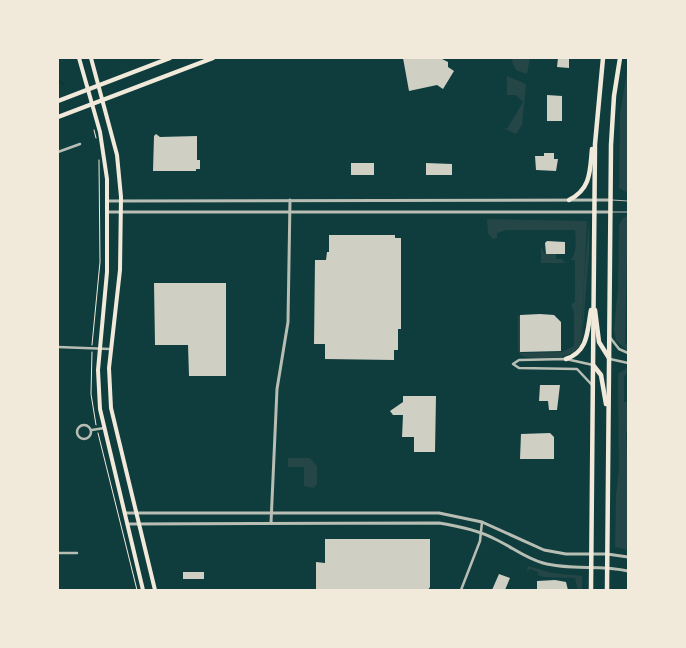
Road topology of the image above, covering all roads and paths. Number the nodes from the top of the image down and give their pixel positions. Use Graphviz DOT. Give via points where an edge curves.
graph roads {
  1 [pos="79,58"];
  2 [pos="170,58"];
  3 [pos="213,58"];
  4 [pos="603,58"];
  5 [pos="620,58"];
  6 [pos="91,59"];
  7 [pos="58,101"];
  8 [pos="596,113"];
  9 [pos="58,117"];
  10 [pos="95,124"];
  11 [pos="80,144"];
  12 [pos="97,144"];
  13 [pos="58,152"];
  14 [pos="99,154"];
  15 [pos="290,200"];
  16 [pos="569,200"];
  17 [pos="594,200"];
  18 [pos="610,200"];
  19 [pos="107,201"];
  20 [pos="121,201"];
  21 [pos="628,201"];
  22 [pos="108,212"];
  23 [pos="121,212"];
  24 [pos="290,212"];
  25 [pos="594,212"];
  26 [pos="610,212"];
  27 [pos="628,212"];
  28 [pos="593,291"];
  29 [pos="609,336"];
  30 [pos="58,347"];
  31 [pos="92,348"];
  32 [pos="98,348"];
  33 [pos="110,349"];
  34 [pos="628,353"];
  35 [pos="609,358"];
  36 [pos="566,359"];
  37 [pos="628,363"];
  38 [pos="592,365"];
  39 [pos="592,385"];
  40 [pos="104,428"];
  41 [pos="608,428"];
  42 [pos="97,429"];
  43 [pos="92,430"];
  44 [pos="124,513"];
  45 [pos="136,513"];
  46 [pos="272,513"];
  47 [pos="482,522"];
  48 [pos="271,523"];
  49 [pos="127,524"];
  50 [pos="138,524"];
  51 [pos="482,534"];
  52 [pos="77,553"];
  53 [pos="58,554"];
  54 [pos="607,554"];
  55 [pos="591,555"];
  56 [pos="628,557"];
  57 [pos="591,568"];
  58 [pos="607,568"];
  59 [pos="628,571"];
  60 [pos="137,590"];
  61 [pos="143,590"];
  62 [pos="155,590"];
  63 [pos="461,590"];
  64 [pos="591,590"];
  65 [pos="607,590"];
  1 -- 10 [label="main road"];
  2 -- 7 [label="highway"];
  3 -- 9 [label="highway"];
  4 -- 8 [label="highway"];
  5 -- 18 [label="highway" via="613,114"];
  6 -- 20 [label="main road" via="118,162"];
  8 -- 16 [label="highway" via="588,180 582,191"];
  8 -- 17 [label="highway"];
  10 -- 12 [label="path"];
  10 -- 19 [label="main road" via="104,156"];
  11 -- 13 [label="street"];
  14 -- 31 [label="path" via="100,262"];
  15 -- 16 [label="street"];
  15 -- 20 [label="street"];
  15 -- 24 [label="street"];
  16 -- 17 [label="street"];
  17 -- 18 [label="street"];
  17 -- 25 [label="highway"];
  18 -- 21 [label="lane"];
  18 -- 26 [label="highway"];
  19 -- 20 [label="street"];
  19 -- 22 [label="main road"];
  20 -- 23 [label="main road"];
  22 -- 23 [label="street"];
  22 -- 32 [label="main road" via="106,280"];
  23 -- 24 [label="street"];
  23 -- 33 [label="main road" via="120,270"];
  24 -- 25 [label="street"];
  24 -- 46 [label="street" via="288,322 277,389"];
  25 -- 26 [label="street"];
  25 -- 28 [label="highway"];
  26 -- 27 [label="lane"];
  26 -- 29 [label="highway"];
  28 -- 35 [label="highway" via="599,342"];
  28 -- 36 [label="highway" via="584,347"];
  28 -- 38 [label="highway"];
  29 -- 34 [label="street" via="619,349"];
  29 -- 35 [label="highway"];
  30 -- 31 [label="street"];
  31 -- 32 [label="street"];
  31 -- 42 [label="path" via="91,394"];
  32 -- 33 [label="street"];
  32 -- 40 [label="main road" via="98,388"];
  33 -- 45 [label="main road" via="111,408"];
  35 -- 37 [label="street"];
  35 -- 41 [label="highway"];
  36 -- 38 [label="street"];
  36 -- 39 [label="street" via="519,360 513,364 519,368 578,369"];
  38 -- 39 [label="highway"];
  38 -- 41 [label="highway" via="604,382"];
  39 -- 55 [label="highway"];
  40 -- 42 [label="street"];
  40 -- 44 [label="main road"];
  41 -- 54 [label="highway"];
  42 -- 43 [label="street"];
  42 -- 60 [label="path"];
  43 -- 43 [label="street" via="86,439 77,433 84,424"];
  44 -- 45 [label="street"];
  44 -- 49 [label="main road"];
  45 -- 46 [label="street"];
  45 -- 50 [label="main road"];
  46 -- 47 [label="street" via="439,513"];
  46 -- 48 [label="street"];
  47 -- 51 [label="street"];
  47 -- 55 [label="street" via="544,550"];
  48 -- 50 [label="street"];
  48 -- 51 [label="street" via="439,523"];
  49 -- 50 [label="street"];
  49 -- 61 [label="main road"];
  50 -- 62 [label="main road"];
  51 -- 57 [label="street" via="527,558 553,566"];
  51 -- 63 [label="street"];
  52 -- 53 [label="street"];
  54 -- 55 [label="street"];
  54 -- 56 [label="street"];
  54 -- 58 [label="highway"];
  55 -- 57 [label="highway"];
  57 -- 58 [label="street"];
  57 -- 64 [label="highway"];
  58 -- 59 [label="street"];
  58 -- 65 [label="highway"];
}
